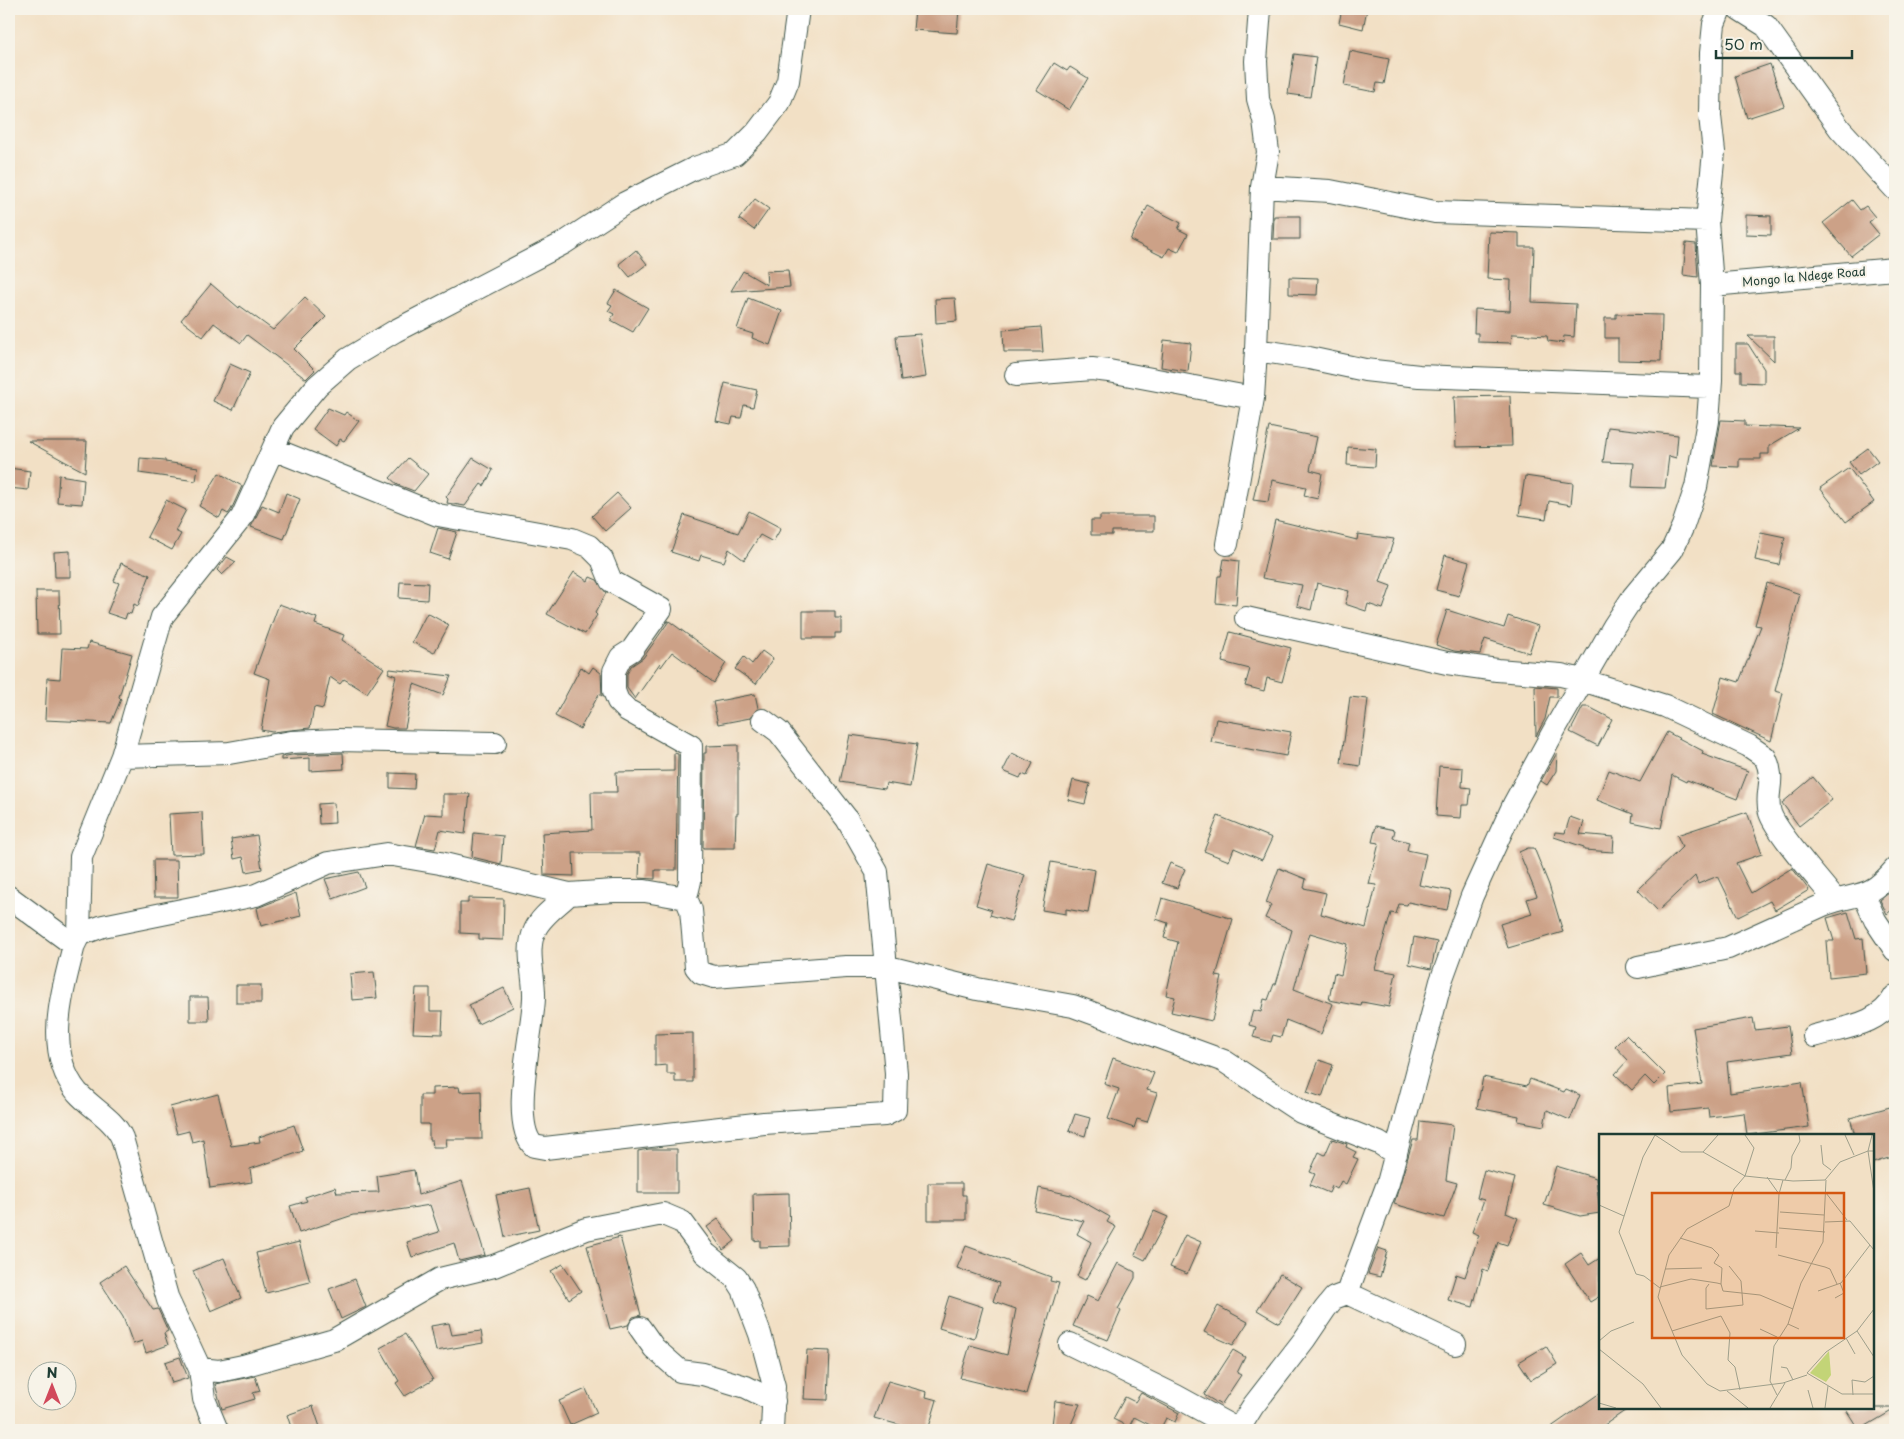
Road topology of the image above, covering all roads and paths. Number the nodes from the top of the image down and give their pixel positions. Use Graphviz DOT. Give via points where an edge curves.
graph roads {
  1 [pos="798,9"];
  2 [pos="1720,9"];
  3 [pos="1739,9"];
  4 [pos="1259,10"];
  5 [pos="1262,187"];
  6 [pos="1895,189"];
  7 [pos="1707,220"];
  8 [pos="1895,269"];
  9 [pos="1712,285"];
  10 [pos="1256,350"];
  11 [pos="1016,375"];
  12 [pos="1709,387"];
  13 [pos="1253,398"];
  14 [pos="273,449"];
  15 [pos="1227,544"];
  16 [pos="1246,618"];
  17 [pos="1582,680"];
  18 [pos="763,720"];
  19 [pos="495,743"];
  20 [pos="122,756"];
  21 [pos="1895,869"];
  22 [pos="569,894"];
  23 [pos="1864,895"];
  24 [pos="9,897"];
  25 [pos="686,898"];
  26 [pos="1835,900"];
  27 [pos="76,940"];
  28 [pos="1895,950"];
  29 [pos="1638,966"];
  30 [pos="888,967"];
  31 [pos="1895,996"];
  32 [pos="1814,1036"];
  33 [pos="1396,1154"];
  34 [pos="1346,1293"];
  35 [pos="640,1328"];
  36 [pos="1070,1344"];
  37 [pos="1455,1344"];
  38 [pos="200,1369"];
  39 [pos="774,1401"];
  40 [pos="216,1430"];
  41 [pos="772,1430"];
  1 -- 14 [label="street" via="788,81 779,103 735,154 695,168 625,203 564,243 348,359 317,386 283,427"];
  2 -- 7 [label="street" via="1714,24 1711,53 1710,116 1714,152"];
  3 -- 6 [label="street" via="1766,26 1840,129"];
  4 -- 5 [label="street" via="1258,99 1268,152"];
  5 -- 7 [label="street" via="1330,191 1435,212"];
  5 -- 10 [label="street"];
  7 -- 9 [label="street"];
  8 -- 9 [label="street, Mongo la Ndege Road"];
  9 -- 12 [label="street"];
  10 -- 12 [label="street" via="1365,370 1419,376"];
  10 -- 13 [label="street"];
  11 -- 13 [label="street" via="1092,369"];
  12 -- 17 [label="street" via="1702,462 1683,526 1672,550 1633,597"];
  13 -- 15 [label="street"];
  14 -- 20 [label="street" via="242,517 162,617"];
  14 -- 25 [label="street" via="438,515 572,539 589,546 602,559 611,580 661,609 632,650 621,657 614,671 614,691 627,710 691,746 690,881"];
  16 -- 17 [label="street" via="1447,663"];
  17 -- 26 [label="street" via="1665,706 1765,756 1772,776 1769,801 1772,819"];
  17 -- 33 [label="street" via="1514,804 1472,896 1441,981"];
  18 -- 30 [label="street" via="779,732 847,819 877,872"];
  19 -- 20 [label="street" via="337,740 291,742 229,753"];
  20 -- 27 [label="street" via="81,856"];
  21 -- 23 [label="street" via="1875,890"];
  22 -- 25 [label="street" via="645,891"];
  22 -- 27 [label="street" via="440,863 386,854 328,862 256,895 103,926"];
  22 -- 30 [label="street" via="535,929 530,945 534,999 523,1076 523,1101 525,1134 528,1141 540,1148 764,1123 885,1115 895,1110 896,1073"];
  23 -- 26 [label="street"];
  23 -- 28 [label="street" via="1875,920"];
  24 -- 27 [label="street"];
  25 -- 30 [label="street" via="691,910 696,966 701,973 714,977"];
  26 -- 29 [label="street" via="1728,948"];
  27 -- 38 [label="street" via="57,1027 63,1064 76,1091 120,1133 168,1300"];
  30 -- 33 [label="street" via="977,989 1073,1006 1122,1022 1224,1060 1301,1112 1379,1143"];
  31 -- 32 [label="street" via="1880,1016 1859,1025"];
  33 -- 34 [label="street"];
  34 -- 36 [label="street" via="1334,1298 1325,1309 1238,1430"];
  34 -- 37 [label="street"];
  35 -- 39 [label="street" via="654,1348 680,1371 703,1374 746,1387"];
  38 -- 39 [label="street" via="219,1371 243,1366 334,1340 440,1279 494,1266 586,1229 663,1214 682,1222 704,1253 736,1278 743,1289 760,1334 774,1386"];
  38 -- 40 [label="street" via="204,1399"];
  39 -- 41 [label="street"];
}
